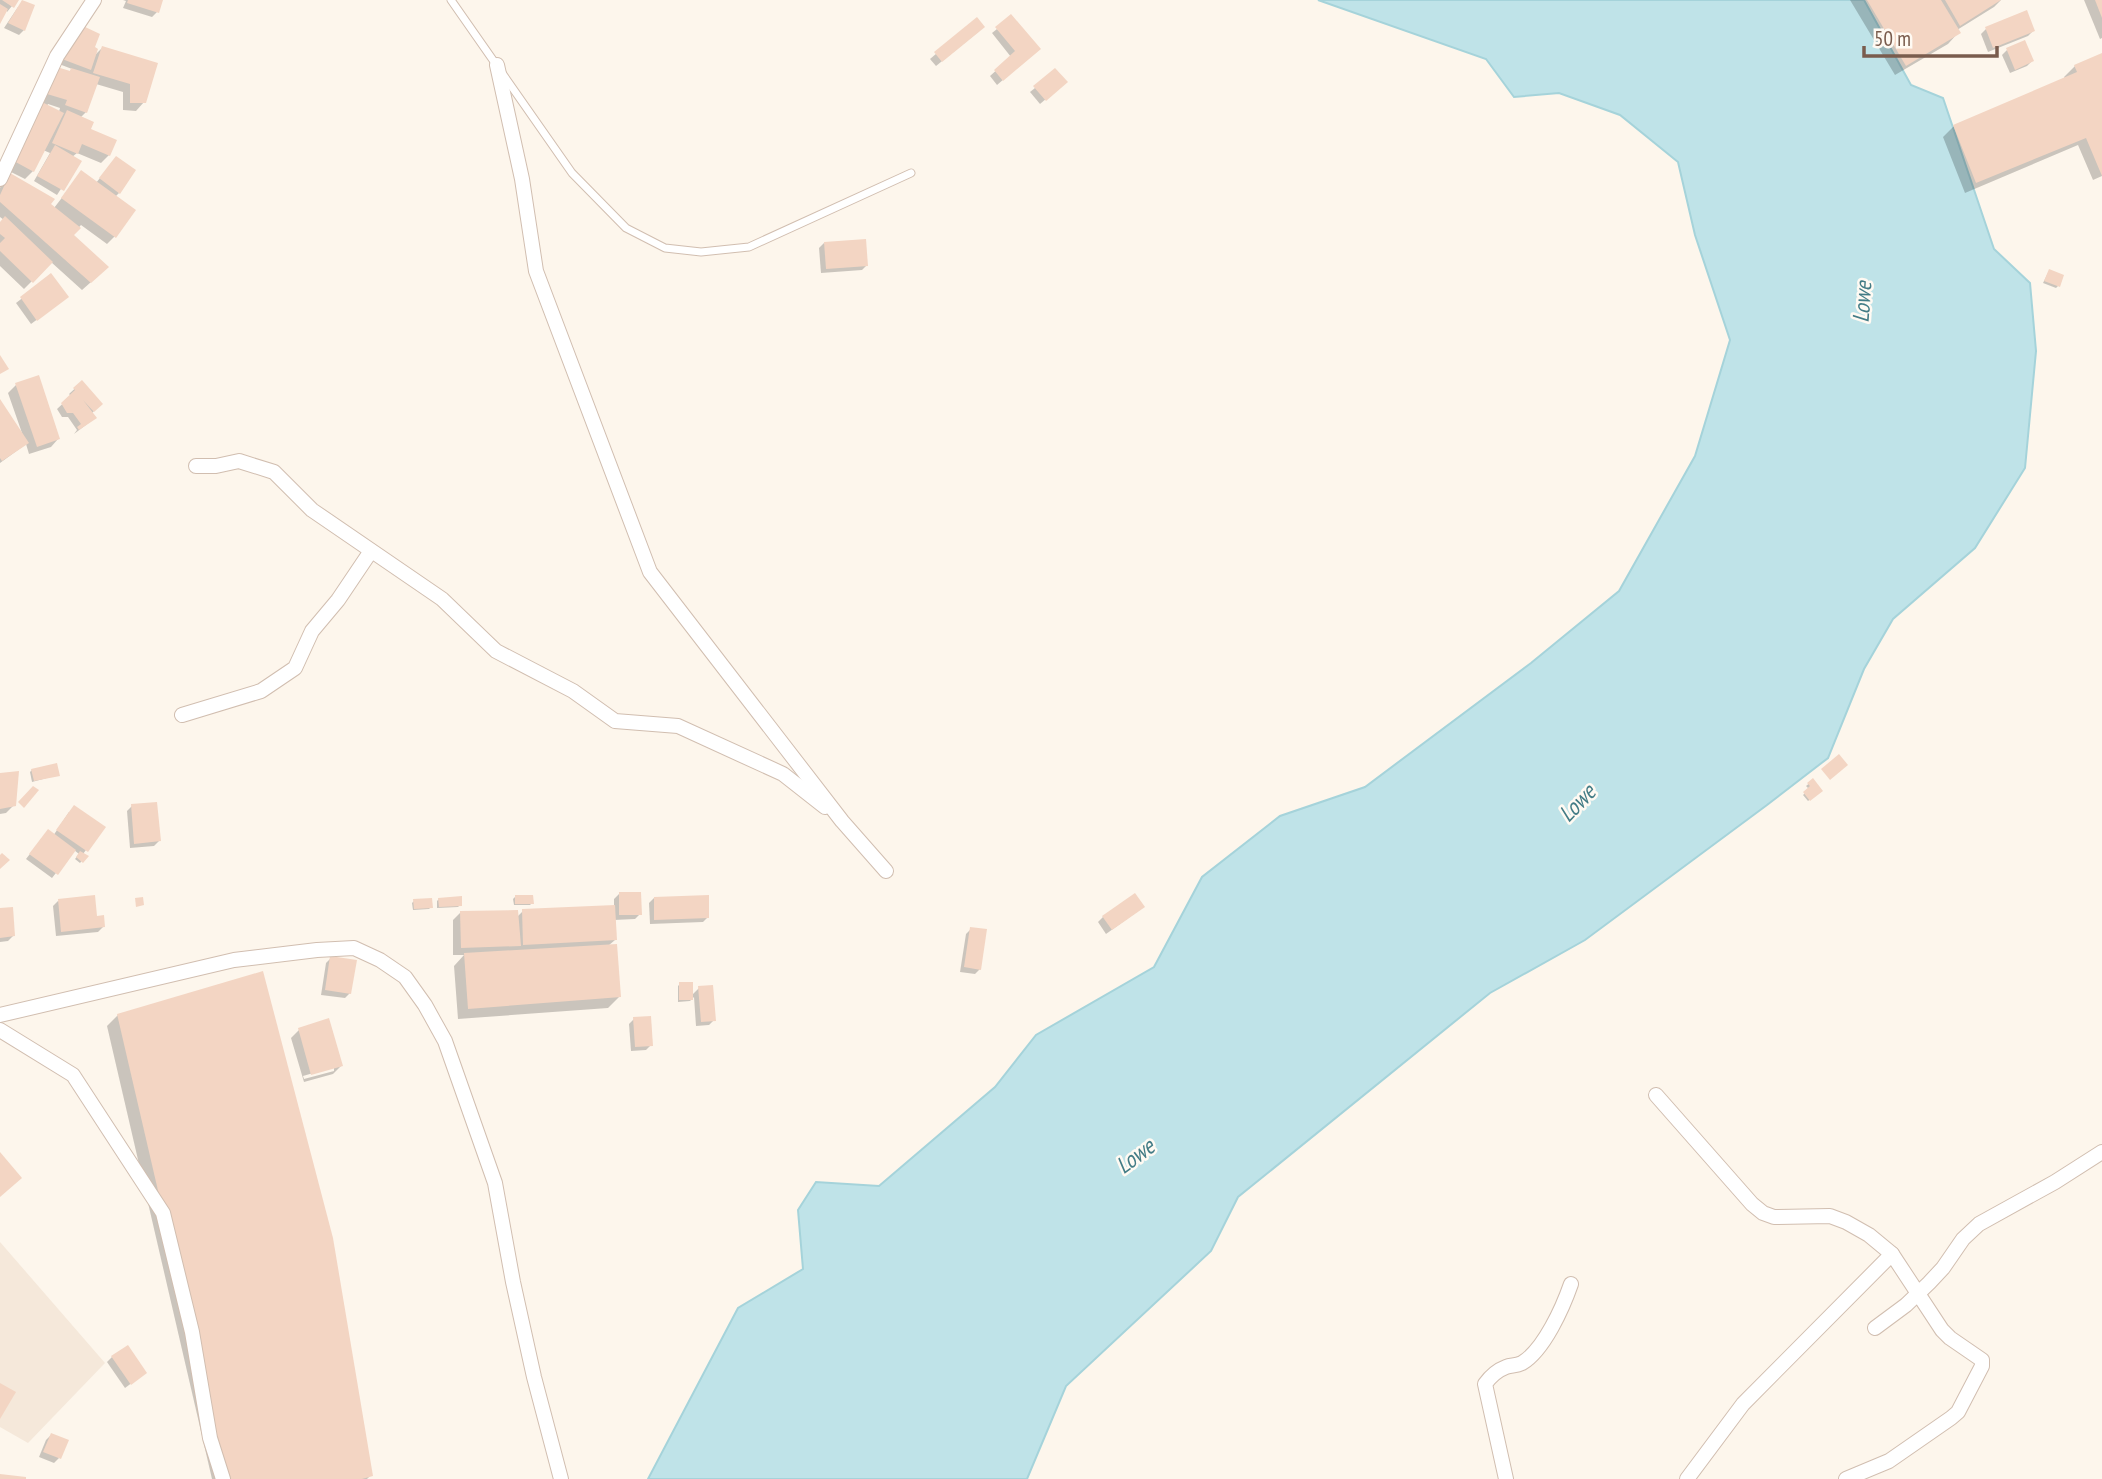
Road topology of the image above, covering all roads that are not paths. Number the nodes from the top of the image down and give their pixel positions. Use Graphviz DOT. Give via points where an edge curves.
graph roads {
  1 [pos="94,0"];
  2 [pos="451,0"];
  3 [pos="497,65"];
  4 [pos="911,173"];
  5 [pos="0,179"];
  6 [pos="196,466"];
  7 [pos="371,551"];
  8 [pos="182,715"];
  9 [pos="842,821"];
  10 [pos="886,871"];
  11 [pos="0,1015"];
  12 [pos="0,1030"];
  13 [pos="1656,1095"];
  14 [pos="2102,1152"];
  15 [pos="1892,1254"];
  16 [pos="1571,1284"];
  17 [pos="1917,1294"];
  18 [pos="1875,1328"];
  19 [pos="223,1479"];
  20 [pos="561,1479"];
  21 [pos="1506,1479"];
  22 [pos="1686,1479"];
  23 [pos="1846,1479"];
  1 -- 5 [label="street" via="57,56"];
  2 -- 3 [label="lane"];
  3 -- 4 [label="lane" via="572,173 626,228 665,248 701,252 749,247"];
  3 -- 9 [label="street" via="536,271 650,572"];
  6 -- 7 [label="street" via="239,461 274,472 312,510"];
  7 -- 8 [label="street" via="312,631 296,668 261,691"];
  7 -- 9 [label="street" via="442,599 496,650 573,691 615,721 678,726 783,774"];
  9 -- 10 [label="street"];
  11 -- 20 [label="street" via="234,960 317,950 354,948 405,977 445,1041 495,1183 528,1350"];
  12 -- 19 [label="street" via="73,1075 163,1213"];
  13 -- 15 [label="street" via="1763,1213 1774,1217 1830,1216 1869,1235"];
  14 -- 17 [label="street" via="1979,1224"];
  15 -- 17 [label="street"];
  15 -- 22 [label="street" via="1752,1394"];
  16 -- 21 [label="street" via="1538,1347 1527,1359 1502,1369 1485,1384"];
  17 -- 18 [label="street"];
  17 -- 23 [label="street" via="1950,1338 1982,1360 1982,1366 1958,1412 1889,1461"];
}
